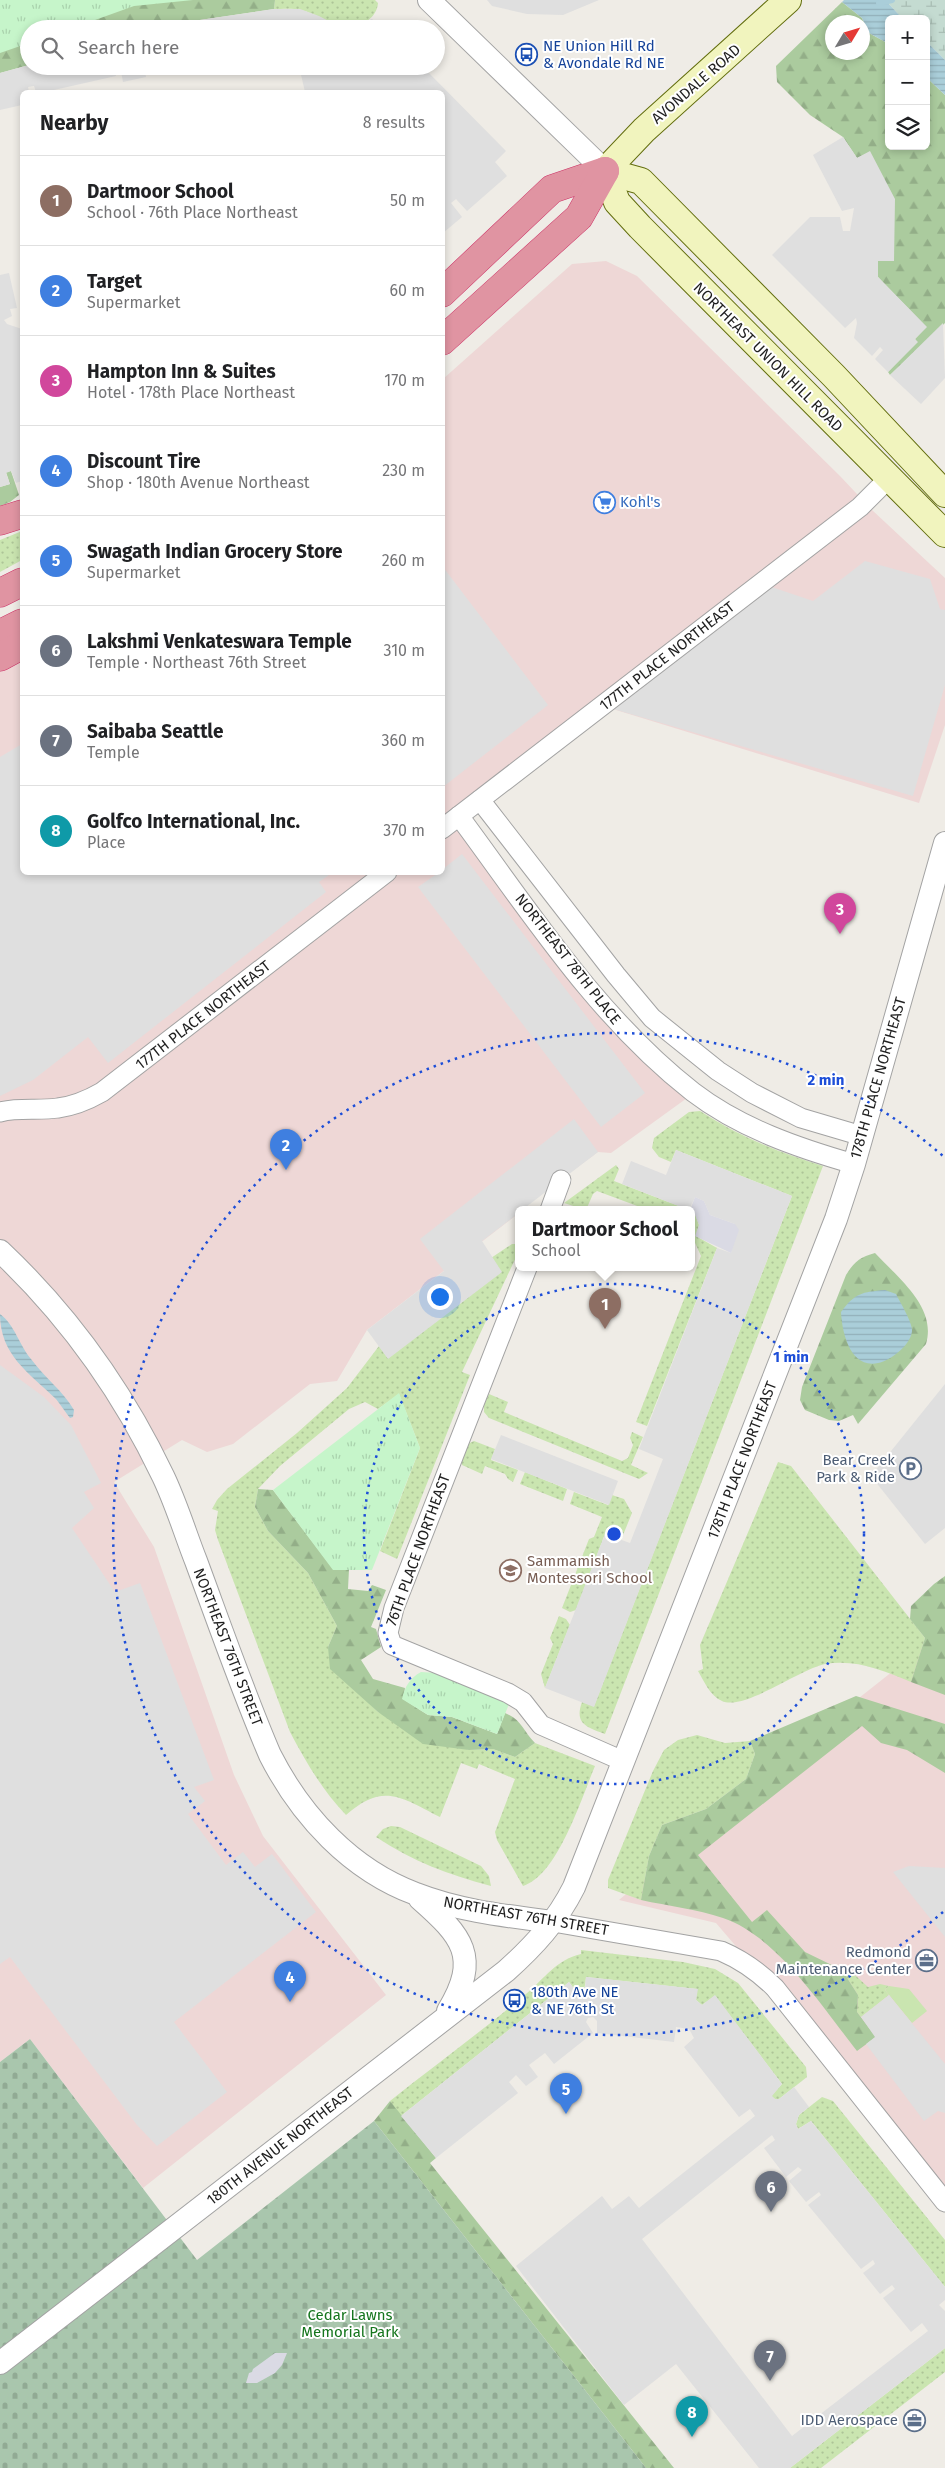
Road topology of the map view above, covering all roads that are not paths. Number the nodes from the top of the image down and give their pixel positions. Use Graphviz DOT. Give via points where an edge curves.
graph roads {
  1 [pos="429,0"];
  2 [pos="788,0"];
  3 [pos="606,171"];
  4 [pos="473,267"];
  5 [pos="445,285"];
  6 [pos="445,291"];
  7 [pos="445,338"];
  8 [pos="888,478"];
  9 [pos="945,494"];
  10 [pos="20,515"];
  11 [pos="0,521"];
  12 [pos="945,534"];
  13 [pos="20,583"];
  14 [pos="0,593"];
  15 [pos="20,624"];
  16 [pos="0,634"];
  17 [pos="20,645"];
  18 [pos="0,657"];
  19 [pos="480,800"];
  20 [pos="459,816"];
  21 [pos="445,827"];
  22 [pos="945,843"];
  23 [pos="382,875"];
  24 [pos="0,1112"];
  25 [pos="862,1136"];
  26 [pos="854,1164"];
  27 [pos="562,1180"];
  28 [pos="552,1206"];
  29 [pos="0,1250"];
  30 [pos="526,1271"];
  31 [pos="623,1761"];
  32 [pos="416,1894"];
  33 [pos="554,1922"];
  34 [pos="443,2020"];
  35 [pos="945,2202"];
  36 [pos="0,2363"];
  1 -- 3 [label="street, NORTHEAST UNION HILL ROAD"];
  2 -- 3 [label="main road, AVONDALE ROAD" via="644,130"];
  3 -- 4 [label="highway" via="552,188"];
  3 -- 7 [label="highway" via="579,217"];
  3 -- 8 [label="main road, NORTHEAST UNION HILL ROAD" via="617,202"];
  3 -- 9 [label="main road, NORTHEAST UNION HILL ROAD" via="641,181 834,376"];
  4 -- 5 [label="highway"];
  4 -- 6 [label="highway"];
  8 -- 12 [label="main road, NORTHEAST UNION HILL ROAD"];
  8 -- 19 [label="street, 177TH PLACE NORTHEAST" via="860,508"];
  10 -- 11 [label="highway"];
  13 -- 14 [label="highway"];
  15 -- 16 [label="highway"];
  17 -- 18 [label="highway"];
  19 -- 20 [label="street, 177TH PLACE NORTHEAST"];
  19 -- 25 [label="street, NORTHEAST 78TH PLACE" via="652,1018 718,1071 752,1093 801,1118"];
  20 -- 21 [label="street, 177TH PLACE NORTHEAST"];
  20 -- 26 [label="street, NORTHEAST 78TH PLACE" via="594,997 632,1039 694,1093 737,1119 790,1146"];
  22 -- 25 [label="street, 178TH PLACE NORTHEAST"];
  23 -- 24 [label="street, 177TH PLACE NORTHEAST" via="102,1092 66,1107"];
  25 -- 26 [label="street, 178TH PLACE NORTHEAST"];
  26 -- 31 [label="street, 178TH PLACE NORTHEAST" via="832,1228"];
  27 -- 28 [label="street"];
  29 -- 32 [label="street, NORTHEAST 76TH STREET" via="46,1297 83,1342 137,1425 172,1496 262,1734 285,1783 304,1810 340,1848 377,1875"];
  30 -- 31 [label="street, 76TH PLACE NORTHEAST" via="394,1608 388,1633 392,1645 508,1693 522,1702 541,1725"];
  31 -- 33 [label="street, 178TH PLACE NORTHEAST" via="574,1887"];
  32 -- 33 [label="street, NORTHEAST 76TH STREET" via="486,1912"];
  32 -- 34 [label="street" via="451,1928 463,1951 462,1987"];
  33 -- 34 [label="street, 180TH AVENUE NORTHEAST" via="513,1965"];
  33 -- 35 [label="street, NORTHEAST 76TH STREET" via="721,1951 760,1973"];
  34 -- 36 [label="street, 180TH AVENUE NORTHEAST"];
}
